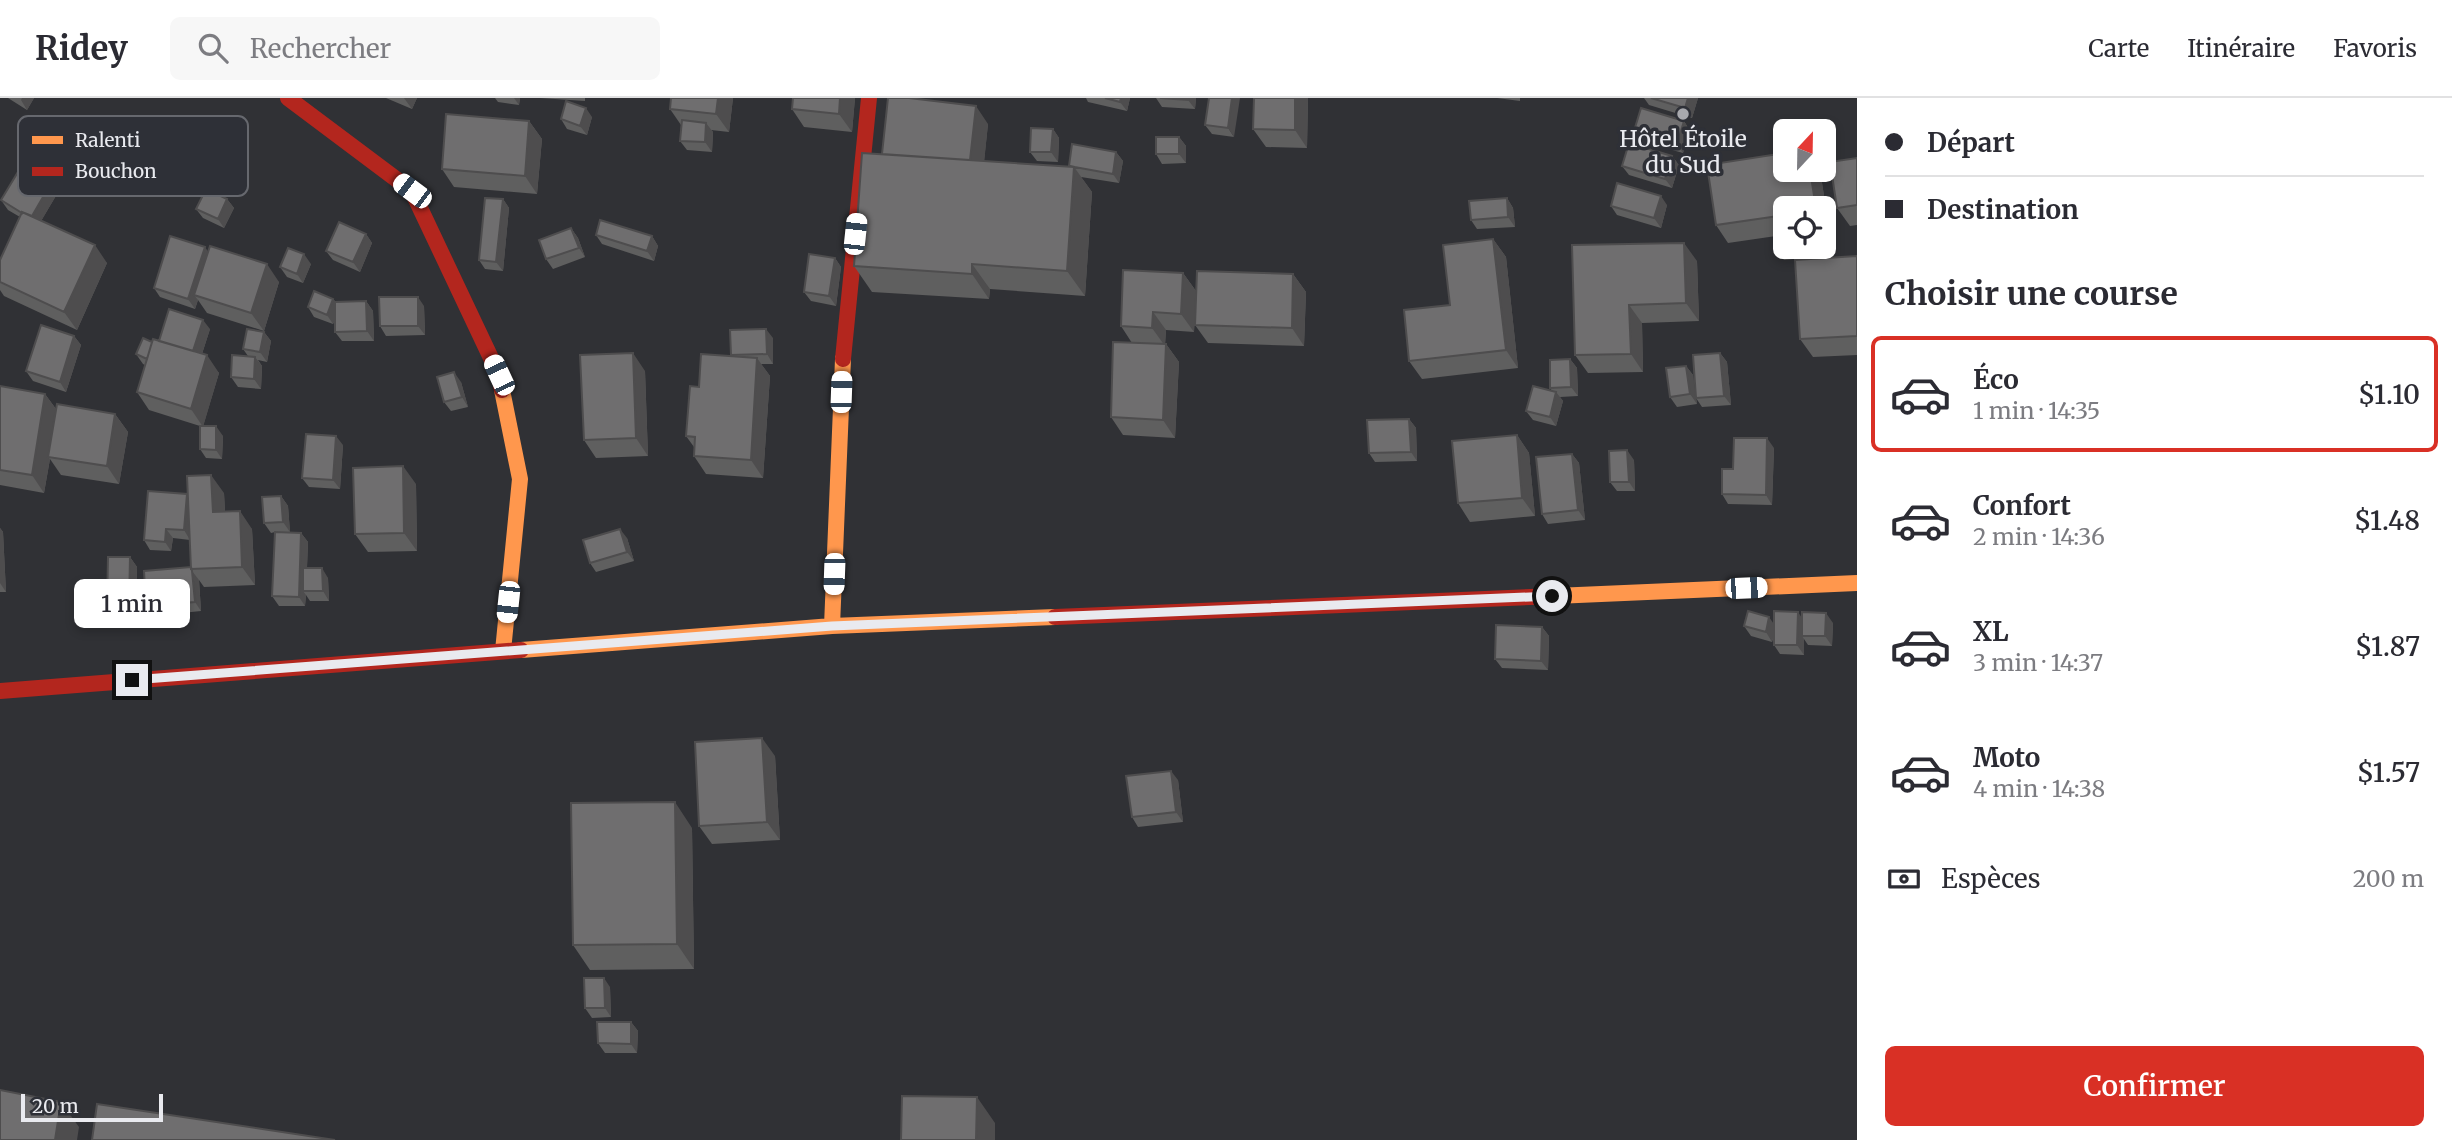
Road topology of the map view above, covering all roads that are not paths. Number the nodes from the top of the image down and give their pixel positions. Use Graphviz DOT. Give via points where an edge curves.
graph roads {
  1 [pos="288,98"];
  2 [pos="869,98"];
  3 [pos="1857,583"];
  4 [pos="832,626"];
  5 [pos="503,652"];
  6 [pos="0,691"];
  1 -- 5 [label="main road" via="412,191 499,375 520,479"];
  2 -- 4 [label="main road" via="842,366"];
  3 -- 4 [label="main road"];
  4 -- 5 [label="main road"];
  5 -- 6 [label="main road"];
}
